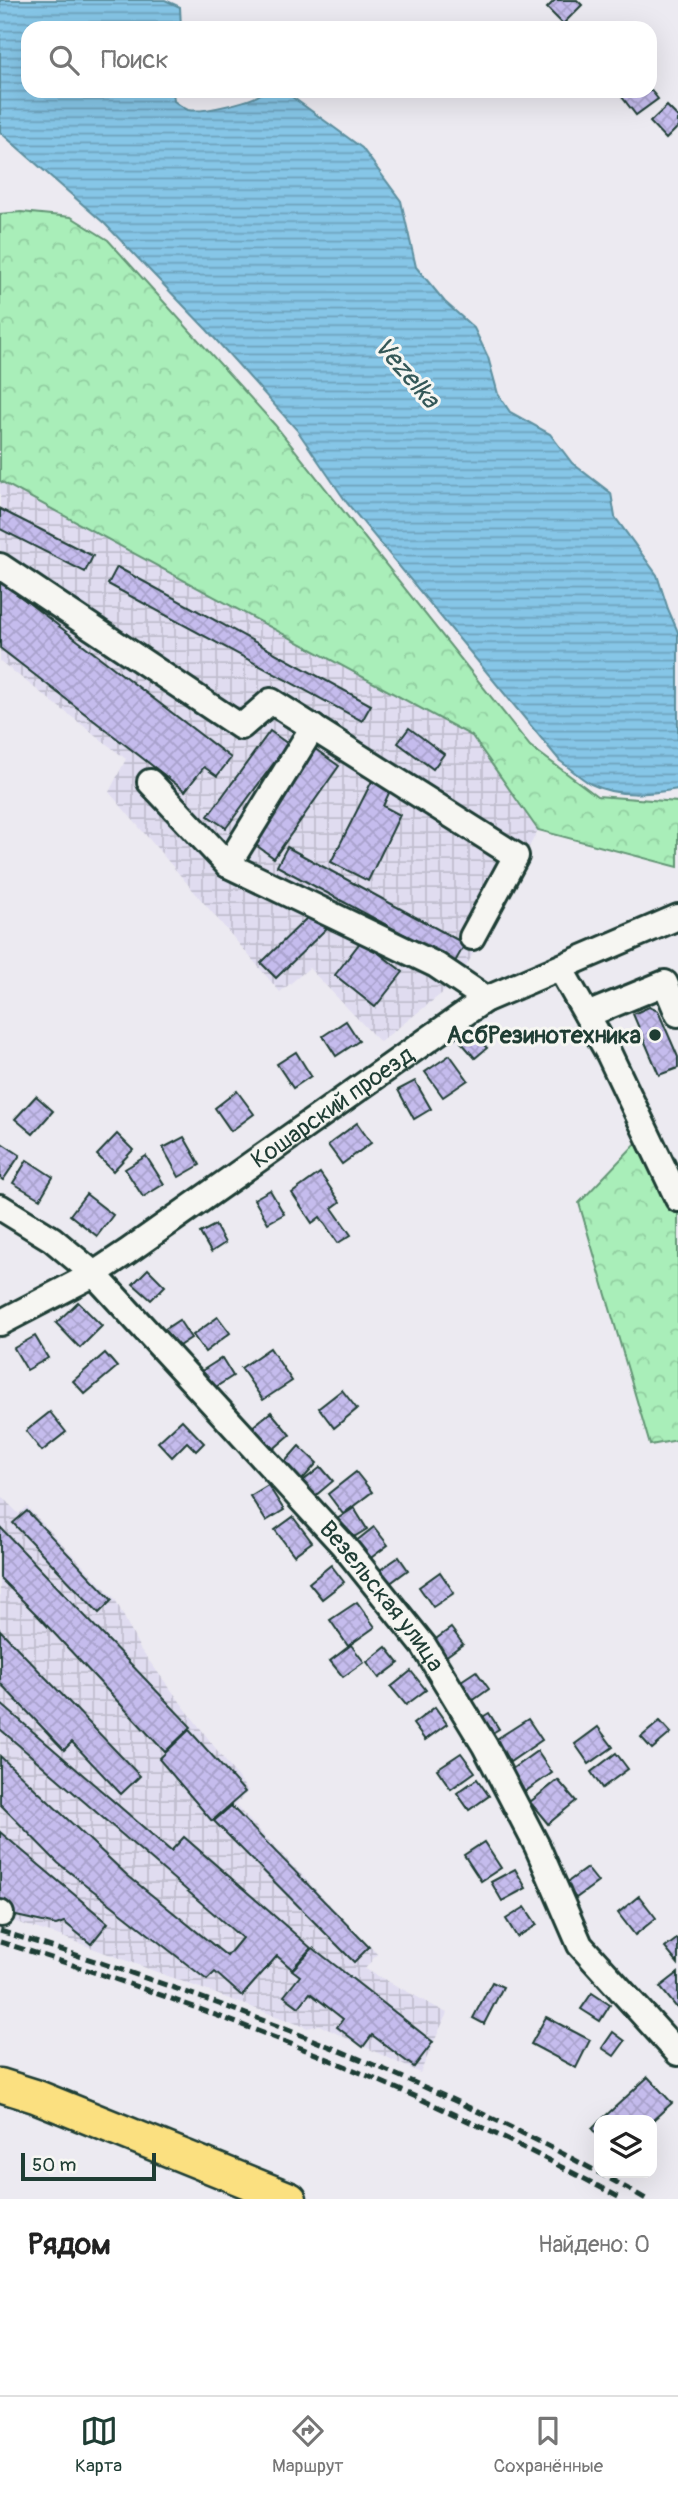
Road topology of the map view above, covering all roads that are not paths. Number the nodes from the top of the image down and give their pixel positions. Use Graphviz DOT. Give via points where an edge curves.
graph roads {
  1 [pos="0,566"];
  2 [pos="313,727"];
  3 [pos="150,782"];
  4 [pos="228,865"];
  5 [pos="678,917"];
  6 [pos="472,937"];
  7 [pos="561,968"];
  8 [pos="484,1000"];
  9 [pos="678,1014"];
  10 [pos="587,1015"];
  11 [pos="678,1199"];
  12 [pos="0,1207"];
  13 [pos="94,1274"];
  14 [pos="0,1323"];
  15 [pos="678,2053"];
  16 [pos="0,2085"];
  17 [pos="290,2199"];
  1 -- 2 [label="street" via="241,727 271,701"];
  2 -- 4 [label="street"];
  2 -- 6 [label="street" via="516,856"];
  3 -- 4 [label="street"];
  4 -- 8 [label="street" via="436,965"];
  5 -- 7 [label="street, Кошарский проезд"];
  7 -- 8 [label="street, Кошарский проезд"];
  7 -- 10 [label="street"];
  8 -- 13 [label="street, Кошарский проезд"];
  9 -- 10 [label="street" via="665,983"];
  10 -- 11 [label="street"];
  12 -- 13 [label="street, Везельская улица" via="52,1239"];
  13 -- 14 [label="street, Кошарский проезд"];
  13 -- 15 [label="street, Везельская улица" via="343,1545 424,1646 485,1746 537,1846 580,1945"];
  16 -- 17 [label="main road"];
}
